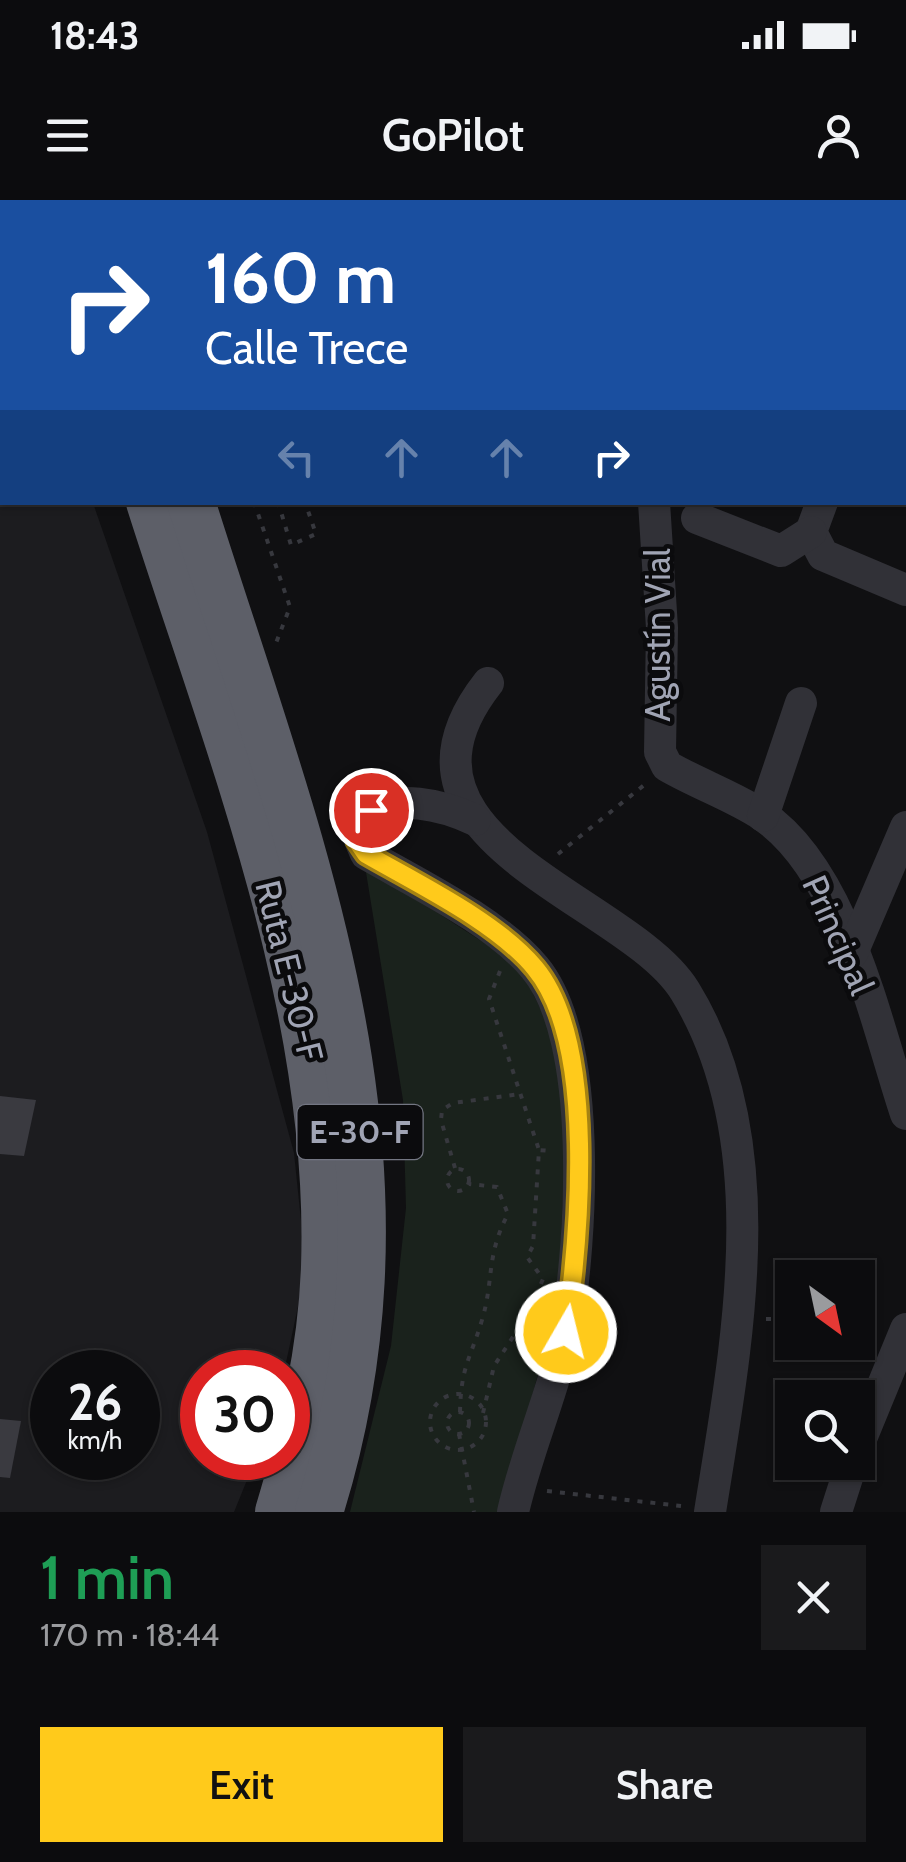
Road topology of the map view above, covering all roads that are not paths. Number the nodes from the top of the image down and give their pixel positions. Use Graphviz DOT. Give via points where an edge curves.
graph roads {
  1 [pos="151,505"];
  2 [pos="191,505"];
  3 [pos="655,505"];
  4 [pos="816,517"];
  5 [pos="697,518"];
  6 [pos="906,590"];
  7 [pos="488,683"];
  8 [pos="801,703"];
  9 [pos="667,766"];
  10 [pos="763,816"];
  11 [pos="476,820"];
  12 [pos="906,827"];
  13 [pos="852,953"];
  14 [pos="906,1114"];
  15 [pos="906,1328"];
  16 [pos="875,1404"];
  17 [pos="846,1480"];
  18 [pos="516,1500"];
  19 [pos="711,1511"];
  20 [pos="279,1512"];
  21 [pos="319,1512"];
  22 [pos="836,1512"];
  1 -- 20 [label="highway, Ruta E-30-F / E-30-F" via="280,923 315,1082 324,1178 322,1310 308,1405"];
  2 -- 21 [label="highway, Ruta E-30-F / E-30-F" via="325,940 356,1095 361,1307 349,1394"];
  3 -- 9 [label="street, Agustín Vial" via="662,628 658,736"];
  4 -- 5 [label="street" via="781,551"];
  4 -- 6 [label="street" via="817,549 830,560"];
  7 -- 11 [label="street" via="470,709 460,743 461,783"];
  8 -- 10 [label="street"];
  9 -- 10 [label="street, Principal"];
  10 -- 13 [label="street, Principal" via="811,868"];
  11 -- 18 [label="street" via="436,806 379,807 363,816 357,841 366,854 511,944 544,980 565,1024 578,1150 575,1266 566,1332"];
  11 -- 19 [label="street" via="534,873 672,973 693,1004 724,1092 739,1165 744,1242"];
  12 -- 13 [label="street"];
  13 -- 14 [label="street, Principal"];
  15 -- 16 [label="street"];
  17 -- 22 [label="street"];
}
